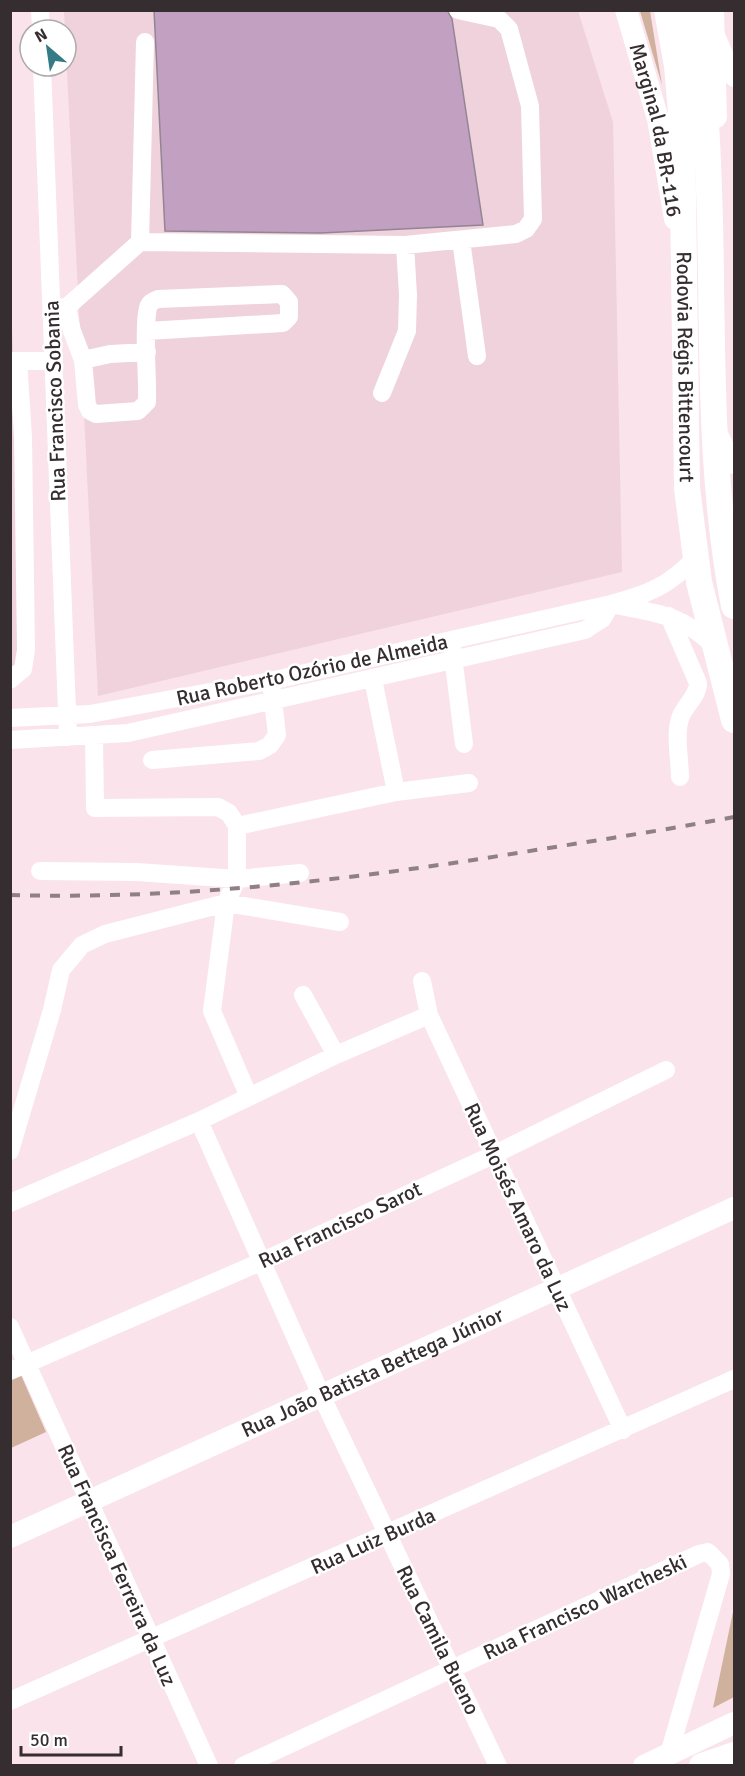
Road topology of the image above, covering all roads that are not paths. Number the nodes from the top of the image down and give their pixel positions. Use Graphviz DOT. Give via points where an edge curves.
graph roads {
  1 [pos="458,10"];
  2 [pos="626,10"];
  3 [pos="667,10"];
  4 [pos="690,10"];
  5 [pos="714,20"];
  6 [pos="145,42"];
  7 [pos="43,78"];
  8 [pos="735,78"];
  9 [pos="710,239"];
  10 [pos="461,240"];
  11 [pos="140,242"];
  12 [pos="405,245"];
  13 [pos="685,287"];
  14 [pos="59,308"];
  15 [pos="147,331"];
  16 [pos="147,352"];
  17 [pos="477,356"];
  18 [pos="83,360"];
  19 [pos="14,361"];
  20 [pos="54,361"];
  21 [pos="382,393"];
  22 [pos="714,423"];
  23 [pos="735,465"];
  24 [pos="695,558"];
  25 [pos="611,604"];
  26 [pos="735,606"];
  27 [pos="669,616"];
  28 [pos="451,641"];
  29 [pos="716,648"];
  30 [pos="18,650"];
  31 [pos="454,660"];
  32 [pos="373,679"];
  33 [pos="10,680"];
  34 [pos="270,681"];
  35 [pos="274,702"];
  36 [pos="67,716"];
  37 [pos="12,718"];
  38 [pos="735,720"];
  39 [pos="94,736"];
  40 [pos="68,737"];
  41 [pos="12,740"];
  42 [pos="464,744"];
  43 [pos="152,760"];
  44 [pos="680,777"];
  45 [pos="469,783"];
  46 [pos="396,792"];
  47 [pos="237,826"];
  48 [pos="40,871"];
  49 [pos="300,873"];
  50 [pos="237,879"];
  51 [pos="226,903"];
  52 [pos="340,922"];
  53 [pos="422,981"];
  54 [pos="303,995"];
  55 [pos="429,1015"];
  56 [pos="336,1055"];
  57 [pos="666,1070"];
  58 [pos="249,1097"];
  59 [pos="17,1099"];
  60 [pos="199,1121"];
  61 [pos="10,1151"];
  62 [pos="493,1155"];
  63 [pos="10,1203"];
  64 [pos="735,1208"];
  65 [pos="263,1261"];
  66 [pos="558,1289"];
  67 [pos="10,1327"];
  68 [pos="14,1345"];
  69 [pos="19,1367"];
  70 [pos="735,1379"];
  71 [pos="321,1397"];
  72 [pos="622,1430"];
  73 [pos="89,1503"];
  74 [pos="388,1535"];
  75 [pos="10,1538"];
  76 [pos="150,1639"];
  77 [pos="453,1670"];
  78 [pos="10,1701"];
  79 [pos="735,1723"];
  80 [pos="669,1754"];
  81 [pos="735,1755"];
  82 [pos="209,1766"];
  83 [pos="243,1766"];
  84 [pos="498,1766"];
  85 [pos="644,1766"];
  86 [pos="702,1766"];
  1 -- 10 [label="street" via="499,19 509,28 530,106 533,219 516,234"];
  2 -- 13 [label="main road, Marginal da BR-116" via="658,119"];
  3 -- 13 [label="highway, Rodovia Régis Bittencourt" via="682,124"];
  4 -- 9 [label="highway, Rodovia Régis Bittencourt" via="705,106"];
  5 -- 8 [label="street"];
  5 -- 9 [label="main road, Marginal da BR-116" via="716,119"];
  6 -- 11 [label="street"];
  7 -- 14 [label="street, Rua Francisco Sobania"];
  9 -- 22 [label="highway, Rodovia Régis Bittencourt"];
  10 -- 12 [label="street"];
  10 -- 17 [label="street"];
  11 -- 12 [label="street"];
  11 -- 14 [label="street"];
  12 -- 21 [label="street" via="407,331"];
  13 -- 24 [label="highway, Rodovia Régis Bittencourt" via="685,449"];
  14 -- 18 [label="street"];
  14 -- 20 [label="street, Rua Francisco Sobania"];
  15 -- 15 [label="street" via="148,307 158,299 282,294 289,302 289,317 283,323"];
  15 -- 16 [label="street"];
  16 -- 18 [label="street"];
  16 -- 18 [label="street" via="147,402 138,411 90,411"];
  19 -- 20 [label="street"];
  19 -- 30 [label="street" via="23,437"];
  20 -- 36 [label="street, Rua Francisco Sobania"];
  22 -- 23 [label="street"];
  22 -- 26 [label="highway, Rodovia Régis Bittencourt" via="725,548"];
  24 -- 25 [label="street, Rua Roberto Ozório de Almeida" via="670,582"];
  24 -- 29 [label="highway, Rodovia Régis Bittencourt"];
  25 -- 27 [label="street, Rua Roberto Ozório de Almeida"];
  25 -- 28 [label="street, Rua Roberto Ozório de Almeida"];
  25 -- 31 [label="street" via="602,619 585,630"];
  27 -- 29 [label="street, Rua Roberto Ozório de Almeida" via="694,627"];
  27 -- 44 [label="street" via="698,683 698,690 681,716"];
  28 -- 31 [label="street"];
  28 -- 34 [label="street, Rua Roberto Ozório de Almeida"];
  29 -- 38 [label="highway, Rodovia Régis Bittencourt"];
  30 -- 33 [label="street" via="23,669"];
  31 -- 32 [label="street"];
  31 -- 42 [label="street"];
  32 -- 35 [label="street"];
  32 -- 46 [label="street"];
  34 -- 35 [label="street"];
  34 -- 36 [label="street, Rua Roberto Ozório de Almeida"];
  35 -- 39 [label="street" via="128,733"];
  35 -- 43 [label="street" via="277,735 259,751"];
  36 -- 37 [label="street, Rua Roberto Ozório de Almeida"];
  36 -- 40 [label="street, Rua Francisco Sobania"];
  37 -- 41 [label="street"];
  39 -- 40 [label="street"];
  39 -- 47 [label="street" via="95,808 218,807 229,813"];
  40 -- 41 [label="street"];
  45 -- 46 [label="street"];
  46 -- 47 [label="street"];
  47 -- 50 [label="street"];
  48 -- 50 [label="street"];
  49 -- 50 [label="street"];
  50 -- 51 [label="street"];
  51 -- 52 [label="street"];
  51 -- 58 [label="street" via="212,1011"];
  51 -- 59 [label="street" via="105,934 82,945 61,970 52,1010"];
  53 -- 55 [label="street, Rua Moisés Amaro da Luz"];
  54 -- 56 [label="street"];
  55 -- 56 [label="street"];
  55 -- 62 [label="street, Rua Moisés Amaro da Luz"];
  56 -- 58 [label="street"];
  57 -- 62 [label="street, Rua Francisco Sarot"];
  58 -- 60 [label="street"];
  59 -- 61 [label="street"];
  60 -- 63 [label="street"];
  60 -- 65 [label="street, Rua Camila Bueno"];
  62 -- 65 [label="street, Rua Francisco Sarot"];
  62 -- 66 [label="street, Rua Moisés Amaro da Luz"];
  64 -- 66 [label="main road, Rua João Batista Bettega Júnior"];
  65 -- 69 [label="street, Rua Francisco Sarot"];
  65 -- 71 [label="street, Rua Camila Bueno"];
  66 -- 71 [label="main road, Rua João Batista Bettega Júnior"];
  66 -- 72 [label="street, Rua Moisés Amaro da Luz"];
  67 -- 68 [label="street, Rua Francisca Ferreira da Luz"];
  68 -- 69 [label="street, Rua Francisca Ferreira da Luz"];
  69 -- 73 [label="street, Rua Francisca Ferreira da Luz"];
  70 -- 72 [label="street, Rua Luiz Burda"];
  71 -- 73 [label="main road, Rua João Batista Bettega Júnior"];
  71 -- 74 [label="street, Rua Camila Bueno"];
  72 -- 74 [label="street, Rua Luiz Burda"];
  73 -- 75 [label="main road, Rua João Batista Bettega Júnior"];
  73 -- 76 [label="street, Rua Francisca Ferreira da Luz"];
  74 -- 76 [label="street, Rua Luiz Burda"];
  74 -- 77 [label="street, Rua Camila Bueno"];
  76 -- 78 [label="street, Rua Luiz Burda"];
  76 -- 82 [label="street, Rua Francisca Ferreira da Luz"];
  77 -- 80 [label="street, Rua Francisco Warcheski" via="708,1552 720,1564 721,1574"];
  77 -- 83 [label="street, Rua Francisco Warcheski"];
  77 -- 84 [label="street, Rua Camila Bueno"];
  79 -- 80 [label="main road"];
  80 -- 85 [label="main road"];
  81 -- 86 [label="highway"];
}
